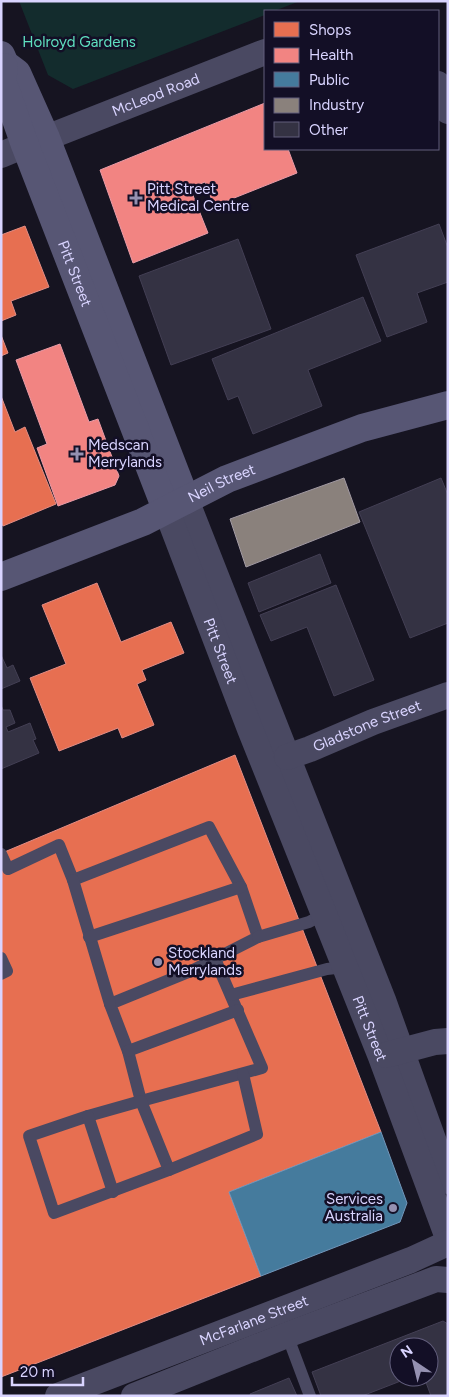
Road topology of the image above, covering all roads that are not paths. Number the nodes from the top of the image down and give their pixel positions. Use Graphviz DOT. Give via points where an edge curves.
graph roads {
  1 [pos="264,52"];
  2 [pos="3,60"];
  3 [pos="439,87"];
  4 [pos="448,111"];
  5 [pos="24,146"];
  6 [pos="448,405"];
  7 [pos="176,504"];
  8 [pos="1,578"];
  9 [pos="448,695"];
  10 [pos="287,757"];
  11 [pos="1,854"];
  12 [pos="73,880"];
  13 [pos="240,887"];
  14 [pos="324,914"];
  15 [pos="89,937"];
  16 [pos="258,937"];
  17 [pos="1,958"];
  18 [pos="215,959"];
  19 [pos="345,967"];
  20 [pos="1,974"];
  21 [pos="231,995"];
  22 [pos="110,1004"];
  23 [pos="238,1010"];
  24 [pos="448,1041"];
  25 [pos="128,1051"];
  26 [pos="391,1054"];
  27 [pos="243,1074"];
  28 [pos="142,1101"];
  29 [pos="88,1116"];
  30 [pos="169,1170"];
  31 [pos="448,1181"];
  32 [pos="113,1192"];
  33 [pos="448,1238"];
  34 [pos="448,1243"];
  35 [pos="448,1280"];
  36 [pos="278,1311"];
  37 [pos="287,1335"];
  38 [pos="58,1396"];
  39 [pos="134,1396"];
  40 [pos="310,1396"];
  1 -- 5 [label="street, McLeod Road"];
  2 -- 5 [label="main road, Pitt Street" via="18,73"];
  3 -- 4 [label="street"];
  5 -- 7 [label="main road, Pitt Street"];
  6 -- 7 [label="main road, Neil Street" via="362,428 227,480"];
  7 -- 8 [label="main road, Neil Street" via="144,522"];
  7 -- 10 [label="street, Pitt Street"];
  7 -- 14 [label="street, Pitt Street" via="250,729"];
  9 -- 10 [label="street, Gladstone Street"];
  10 -- 26 [label="street, Pitt Street"];
  11 -- 12 [label="lane" via="8,869 59,845"];
  12 -- 13 [label="lane" via="209,827"];
  12 -- 15 [label="lane"];
  13 -- 15 [label="lane"];
  13 -- 16 [label="lane"];
  14 -- 16 [label="lane"];
  14 -- 19 [label="street, Pitt Street"];
  15 -- 22 [label="lane"];
  16 -- 18 [label="lane"];
  17 -- 20 [label="lane" via="7,971"];
  18 -- 21 [label="lane"];
  18 -- 22 [label="lane"];
  19 -- 21 [label="lane"];
  19 -- 26 [label="street, Pitt Street"];
  21 -- 23 [label="lane"];
  22 -- 25 [label="lane"];
  23 -- 25 [label="lane"];
  23 -- 27 [label="lane" via="262,1068"];
  24 -- 26 [label="street"];
  25 -- 28 [label="lane"];
  26 -- 31 [label="street, Pitt Street"];
  26 -- 33 [label="street, Pitt Street"];
  27 -- 28 [label="lane"];
  27 -- 30 [label="lane" via="257,1134"];
  28 -- 29 [label="lane"];
  28 -- 30 [label="lane"];
  29 -- 32 [label="lane"];
  29 -- 32 [label="lane" via="29,1136 54,1213"];
  30 -- 32 [label="lane"];
  34 -- 36 [label="street, McFarlane Street"];
  35 -- 37 [label="street, McFarlane Street" via="436,1279"];
  36 -- 37 [label="lane"];
  36 -- 38 [label="street, McFarlane Street"];
  37 -- 39 [label="street, McFarlane Street"];
  37 -- 40 [label="lane"];
}
